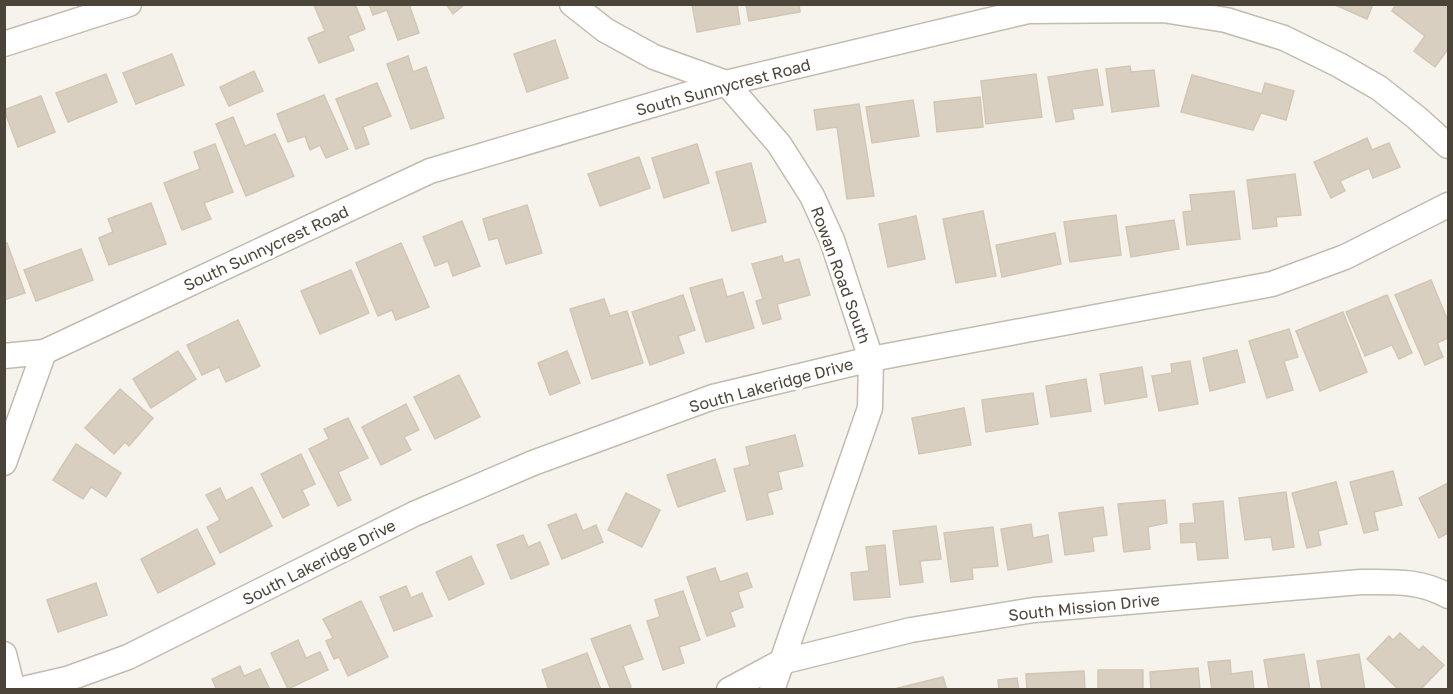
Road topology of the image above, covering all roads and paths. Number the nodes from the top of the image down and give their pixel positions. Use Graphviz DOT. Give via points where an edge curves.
graph roads {
  1 [pos="129,4"];
  2 [pos="572,4"];
  3 [pos="1029,8"];
  4 [pos="4,44"];
  5 [pos="726,83"];
  6 [pos="1449,146"];
  7 [pos="1449,206"];
  8 [pos="44,352"];
  9 [pos="4,356"];
  10 [pos="872,359"];
  11 [pos="4,463"];
  12 [pos="1449,596"];
  13 [pos="4,654"];
  14 [pos="781,662"];
  15 [pos="13,690"];
  16 [pos="19,690"];
  17 [pos="729,690"];
  18 [pos="772,690"];
  1 -- 4 [label="street"];
  2 -- 5 [label="street, Rowan Road South" via="605,30 654,57"];
  3 -- 5 [label="street, South Sunnycrest Road"];
  3 -- 6 [label="street, South Sunnycrest Road" via="1162,10 1226,20 1284,38 1379,88"];
  5 -- 8 [label="street, South Sunnycrest Road" via="430,171"];
  5 -- 10 [label="street, Rowan Road South" via="779,144 812,196 832,240"];
  7 -- 10 [label="street, South Lakeridge Drive" via="1345,257 1272,284"];
  8 -- 9 [label="street, South Sunnycrest Road"];
  8 -- 11 [label="street"];
  10 -- 14 [label="street, Rowan Road South" via="870,408"];
  10 -- 16 [label="street, South Lakeridge Drive" via="713,397 533,463 414,514 128,657 67,679"];
  12 -- 14 [label="street, South Mission Drive" via="1436,588 1411,583 1361,582 1034,610 911,630"];
  13 -- 15 [label="street"];
  14 -- 17 [label="street, South Mission Drive"];
  14 -- 18 [label="street, Rowan Road South"];
}
